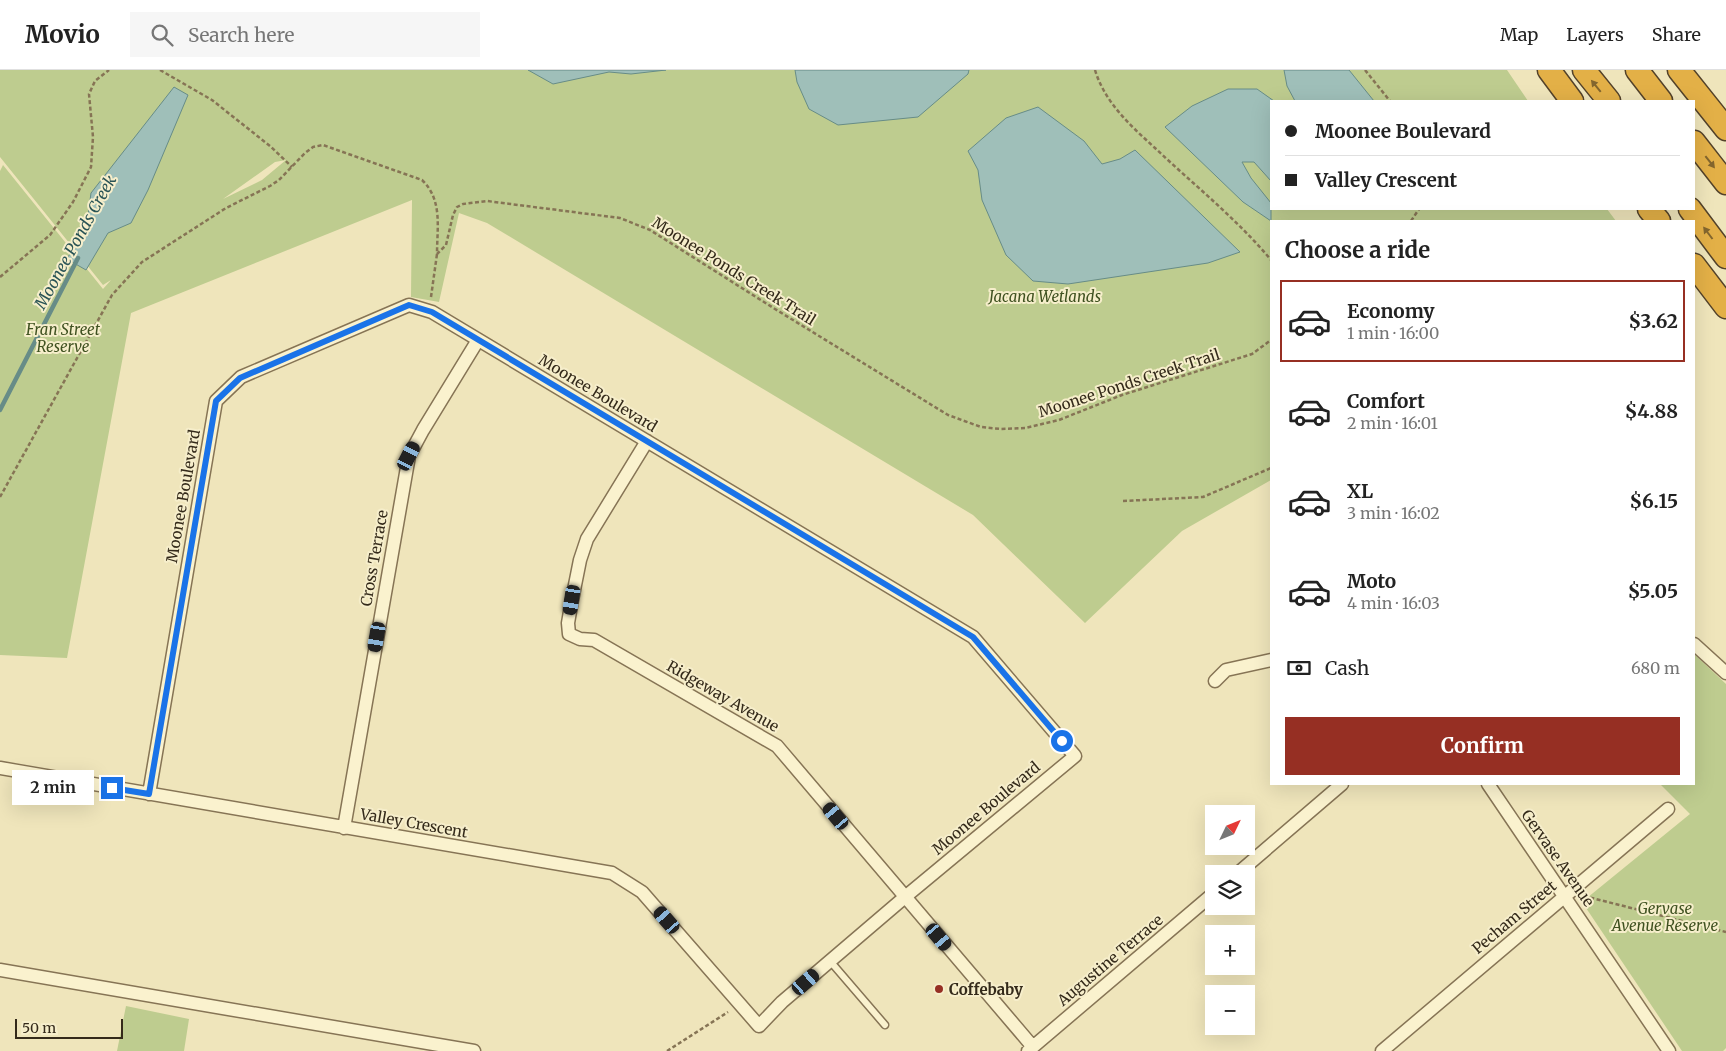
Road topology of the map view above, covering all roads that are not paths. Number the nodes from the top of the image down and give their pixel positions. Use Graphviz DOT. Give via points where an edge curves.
graph roads {
  1 [pos="1549,70"];
  2 [pos="1584,70"];
  3 [pos="1637,70"];
  4 [pos="1679,70"];
  5 [pos="1571,100"];
  6 [pos="1608,100"];
  7 [pos="1660,100"];
  8 [pos="1726,129"];
  9 [pos="1695,143"];
  10 [pos="1726,183"];
  11 [pos="1691,210"];
  12 [pos="1726,257"];
  13 [pos="1695,266"];
  14 [pos="1726,307"];
  15 [pos="478,340"];
  16 [pos="646,441"];
  17 [pos="1695,645"];
  18 [pos="1270,660"];
  19 [pos="1726,673"];
  20 [pos="1215,682"];
  21 [pos="0,768"];
  22 [pos="1341,785"];
  23 [pos="1489,785"];
  24 [pos="149,794"];
  25 [pos="1668,809"];
  26 [pos="344,828"];
  27 [pos="1247,865"];
  28 [pos="1565,896"];
  29 [pos="905,897"];
  30 [pos="1205,901"];
  31 [pos="830,961"];
  32 [pos="0,970"];
  33 [pos="885,1025"];
  34 [pos="1030,1049"];
  35 [pos="474,1051"];
  36 [pos="1382,1051"];
  37 [pos="1669,1051"];
  1 -- 5 [label="highway"];
  6 -- 2 [label="highway, one-way"];
  3 -- 7 [label="highway"];
  4 -- 8 [label="highway"];
  9 -- 10 [label="highway, one-way"];
  12 -- 11 [label="highway, one-way"];
  13 -- 14 [label="highway"];
  15 -- 16 [label="street, Moonee Boulevard"];
  15 -- 24 [label="street, Moonee Boulevard" via="432,312 409,305 240,378 216,401"];
  15 -- 26 [label="street, Cross Terrace" via="409,456"];
  16 -- 29 [label="street, Ridgeway Avenue" via="587,539 575,584 569,634 594,640 777,746"];
  16 -- 29 [label="street, Moonee Boulevard" via="973,637 1075,756"];
  17 -- 19 [label="street"];
  18 -- 20 [label="street" via="1226,670"];
  21 -- 24 [label="street, Valley Crescent"];
  22 -- 27 [label="street"];
  23 -- 28 [label="street, Gervase Avenue"];
  24 -- 26 [label="street, Valley Crescent"];
  25 -- 28 [label="street, Pecham Street"];
  26 -- 31 [label="street, Valley Crescent" via="612,873 642,892 759,1026 766,1016"];
  28 -- 36 [label="street, Pecham Street"];
  28 -- 37 [label="street, Gervase Avenue"];
  29 -- 31 [label="street"];
  29 -- 34 [label="street, Ridgeway Avenue"];
  30 -- 34 [label="street, Augustine Terrace"];
  31 -- 33 [label="lane"];
  32 -- 35 [label="street"];
}
